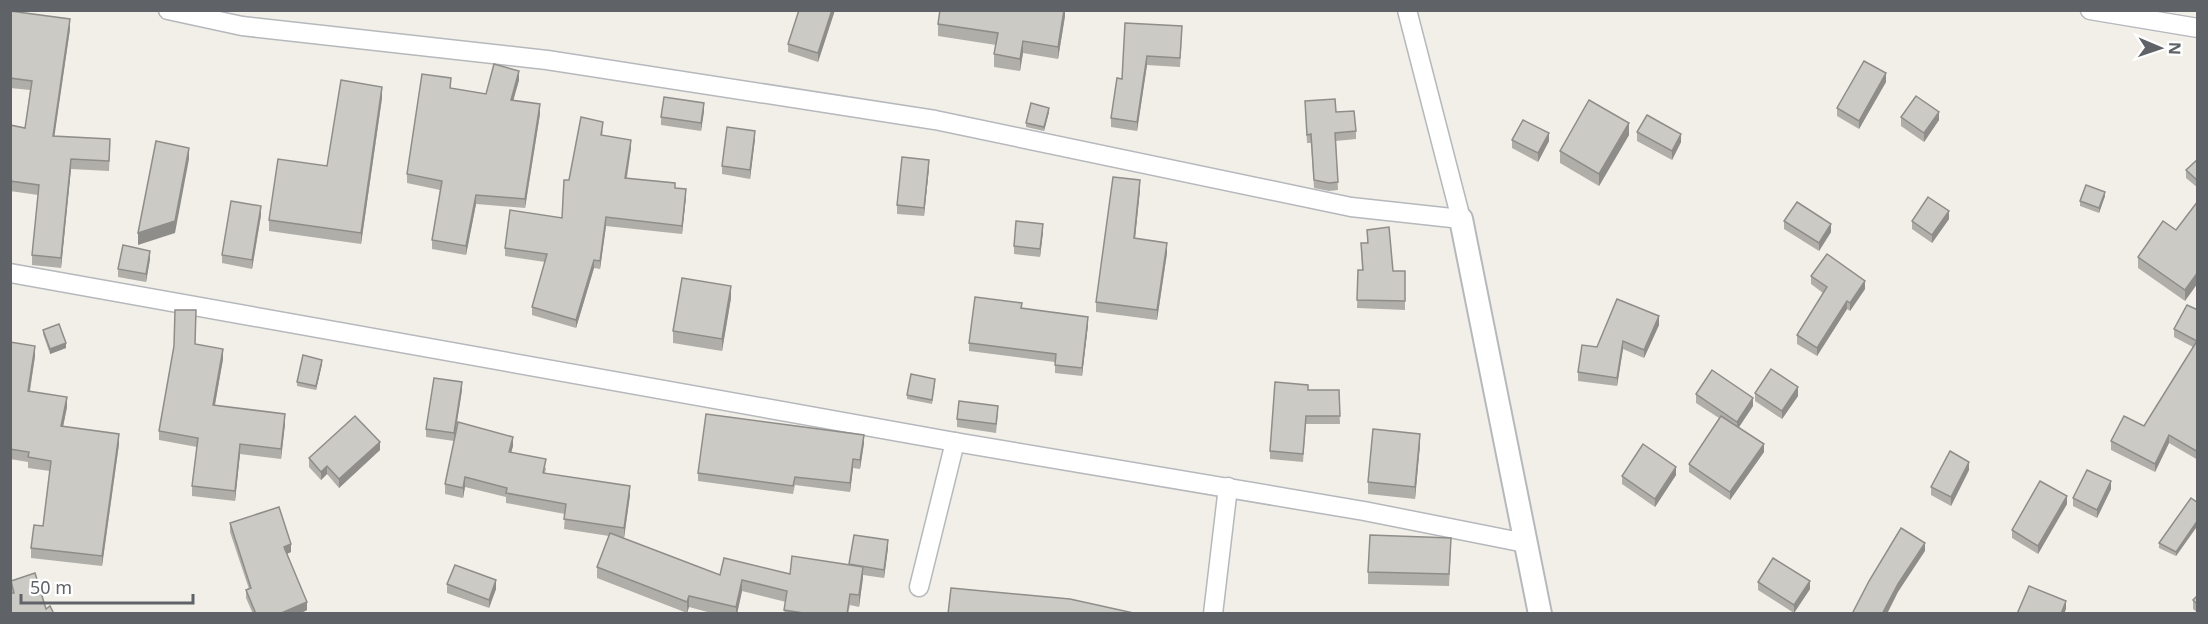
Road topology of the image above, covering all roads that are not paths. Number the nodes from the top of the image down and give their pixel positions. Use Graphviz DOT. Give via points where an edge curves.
graph roads {
  1 [pos="168,10"];
  2 [pos="1407,10"];
  3 [pos="2090,10"];
  4 [pos="2198,28"];
  5 [pos="1461,219"];
  6 [pos="10,273"];
  7 [pos="955,442"];
  8 [pos="1228,487"];
  9 [pos="1525,543"];
  10 [pos="920,587"];
  11 [pos="1213,614"];
  12 [pos="1540,614"];
  1 -- 5 [label="street" via="242,26 547,60 935,120 1351,207"];
  2 -- 5 [label="street"];
  3 -- 4 [label="street"];
  5 -- 9 [label="street"];
  6 -- 7 [label="street"];
  7 -- 8 [label="street"];
  7 -- 10 [label="street"];
  8 -- 9 [label="street"];
  8 -- 11 [label="street"];
  9 -- 12 [label="street"];
}
